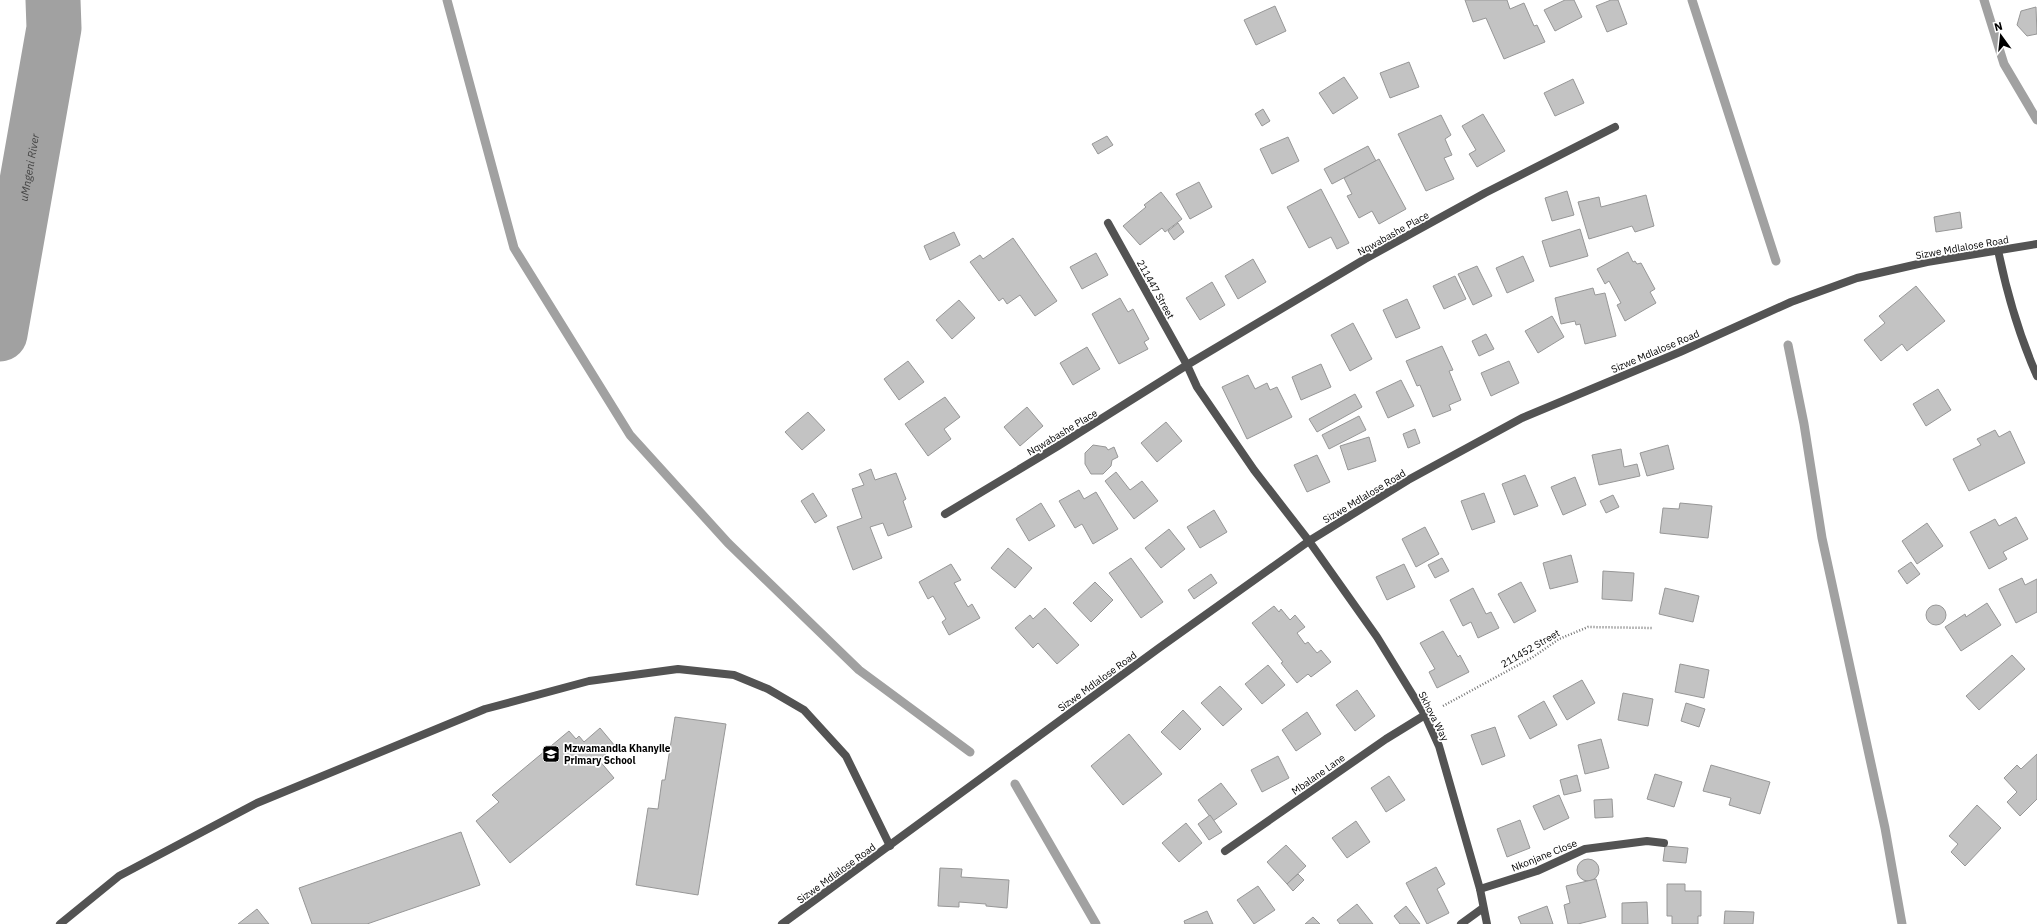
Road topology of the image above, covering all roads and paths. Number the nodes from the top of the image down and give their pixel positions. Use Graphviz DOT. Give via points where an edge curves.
graph roads {
  1 [pos="1615,127"];
  2 [pos="1108,222"];
  3 [pos="2037,244"];
  4 [pos="1998,250"];
  5 [pos="1187,365"];
  6 [pos="2037,376"];
  7 [pos="945,514"];
  8 [pos="1309,541"];
  9 [pos="1652,628"];
  10 [pos="1424,716"];
  11 [pos="1664,843"];
  12 [pos="890,846"];
  13 [pos="1225,851"];
  14 [pos="1480,889"];
  15 [pos="1483,908"];
  16 [pos="60,924"];
  17 [pos="782,924"];
  18 [pos="1461,924"];
  19 [pos="1488,924"];
  1 -- 5 [label="street, Nqwabashe Place" via="1485,193 1365,259"];
  2 -- 5 [label="street, 211447 Street"];
  3 -- 4 [label="street, Sizwe Mdlalose Road"];
  4 -- 6 [label="street" via="2007,293 2024,347"];
  4 -- 8 [label="street, Sizwe Mdlalose Road" via="1927,262 1857,278 1791,302 1522,418 1408,480"];
  5 -- 7 [label="street, Nqwabashe Place" via="1071,439"];
  5 -- 8 [label="street" via="1197,387 1237,445"];
  8 -- 10 [label="street, Skhova Way" via="1377,637"];
  8 -- 12 [label="street, Sizwe Mdlalose Road"];
  9 -- 10 [label="path, 211452 Street" via="1588,627 1559,639 1533,657"];
  10 -- 13 [label="street, Mbalane Lane" via="1386,739"];
  10 -- 14 [label="street, Skhova Way" via="1439,746"];
  11 -- 14 [label="street, Nkonjane Close" via="1647,841 1585,849 1537,871"];
  12 -- 16 [label="street" via="846,756 804,710 768,689 734,675 678,669 589,681 478,712 257,804 119,876"];
  12 -- 17 [label="street, Sizwe Mdlalose Road"];
  14 -- 15 [label="street, Skhova Way"];
  15 -- 18 [label="street"];
  15 -- 19 [label="street, Skhova Way"];
}
